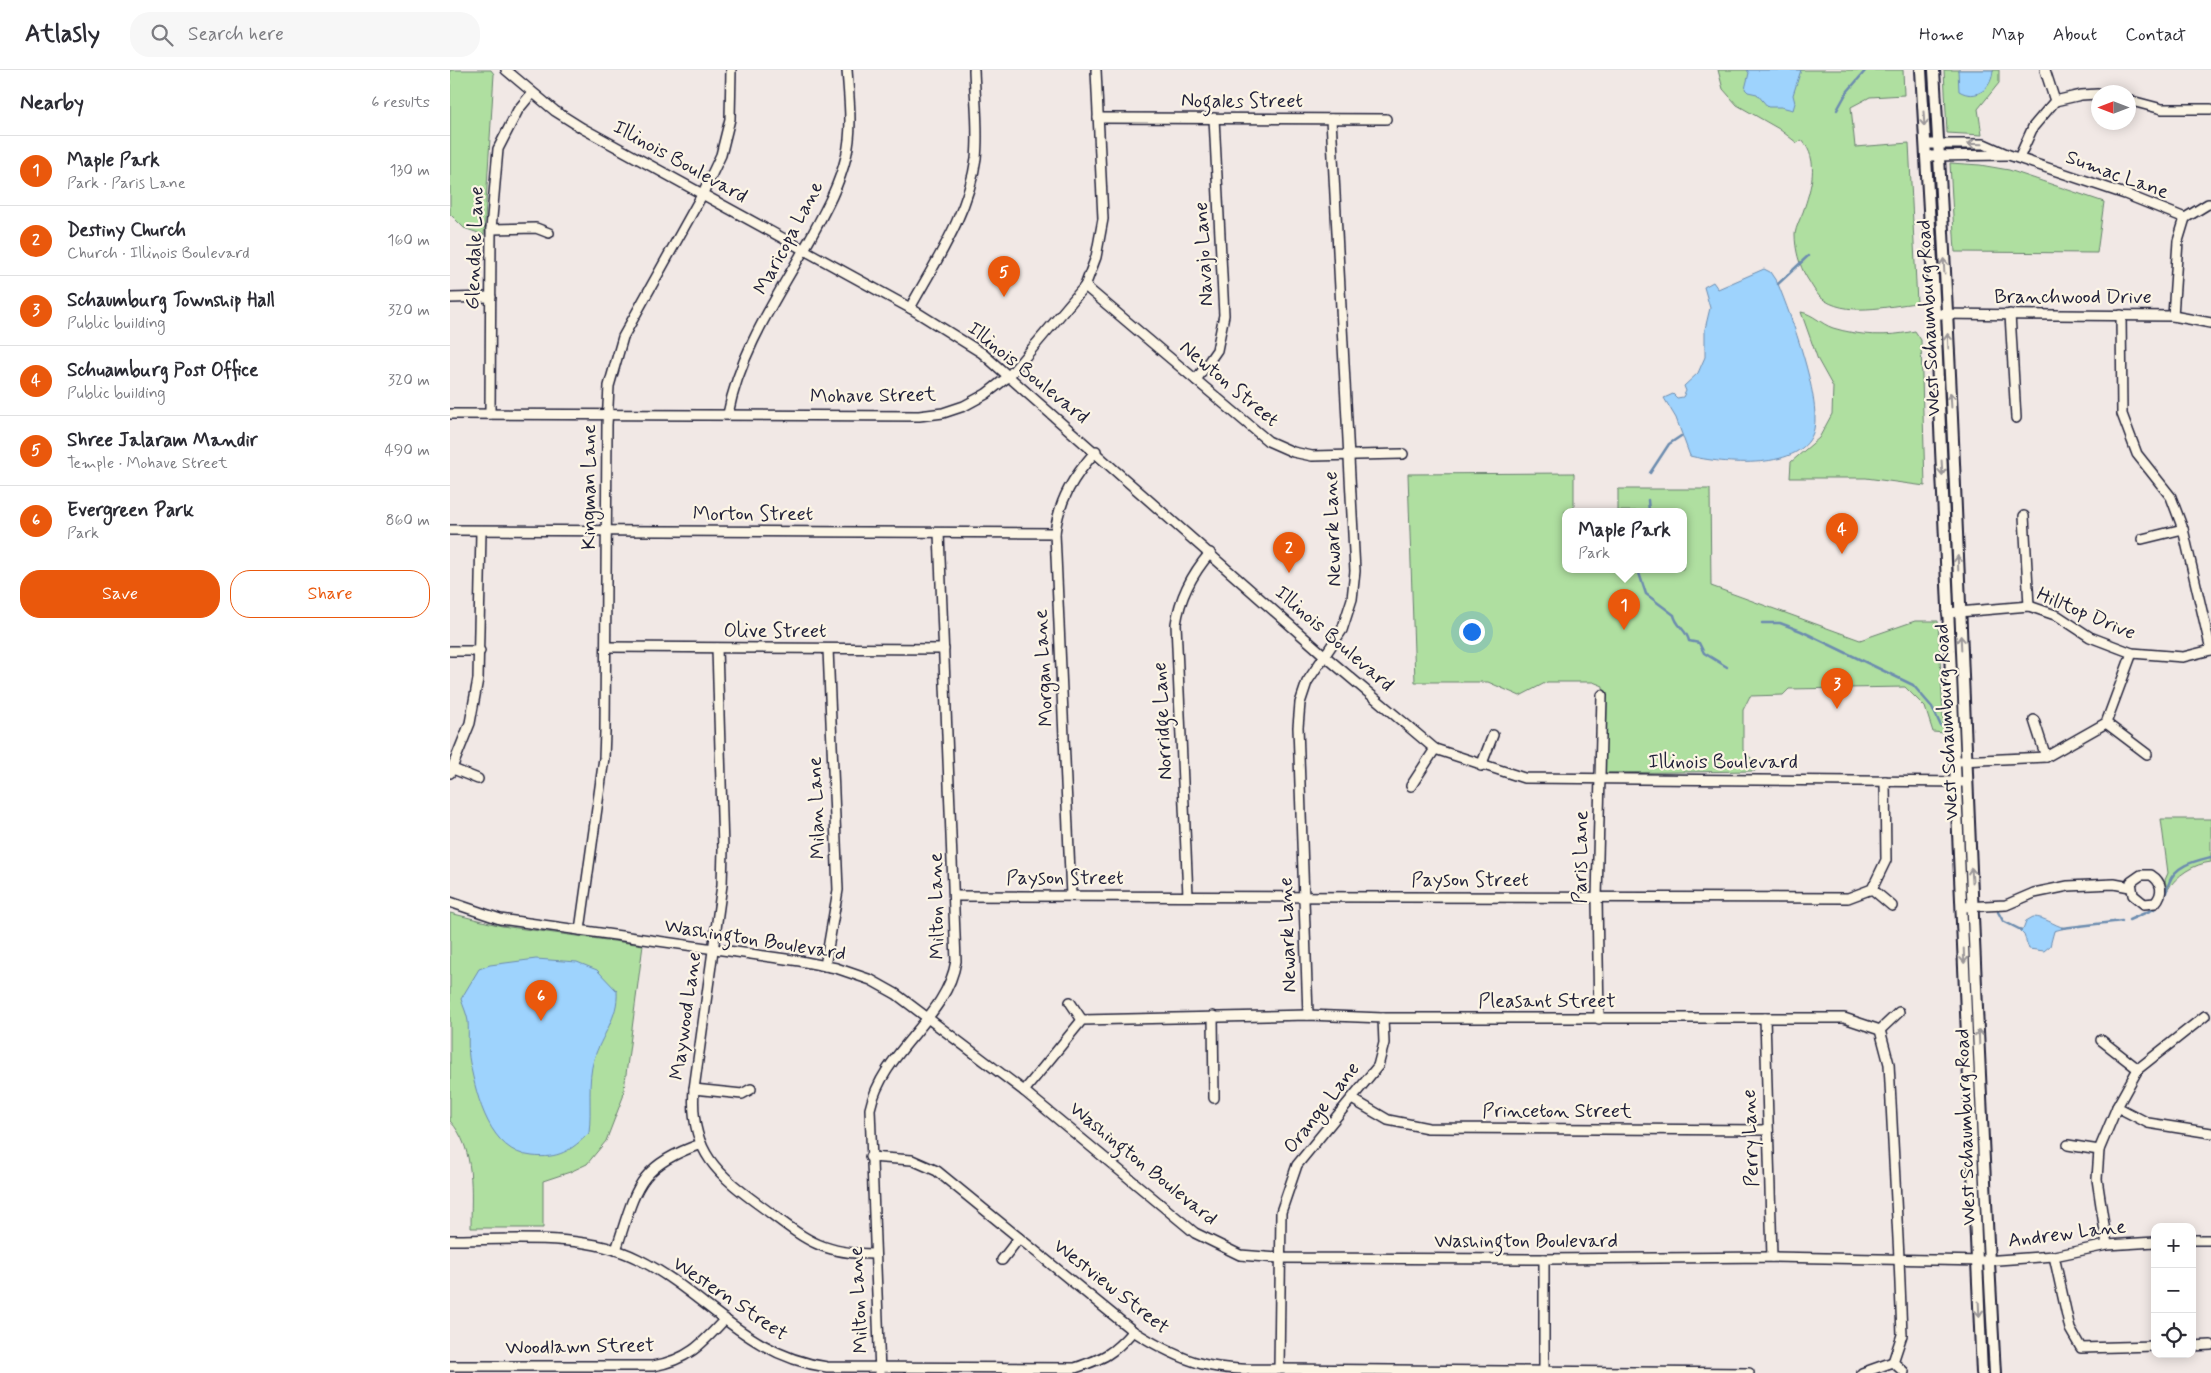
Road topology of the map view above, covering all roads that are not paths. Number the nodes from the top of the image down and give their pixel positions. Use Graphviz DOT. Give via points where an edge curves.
graph roads {
  1 [pos="506,70"];
  2 [pos="731,70"];
  3 [pos="848,70"];
  4 [pos="974,70"];
  5 [pos="1096,70"];
  6 [pos="1921,70"];
  7 [pos="1934,70"];
  8 [pos="2045,70"];
  9 [pos="532,93"];
  10 [pos="2091,94"];
  11 [pos="2055,101"];
  12 [pos="2136,102"];
  13 [pos="2211,108"];
  14 [pos="1098,118"];
  15 [pos="1214,118"];
  16 [pos="1331,119"];
  17 [pos="1386,119"];
  18 [pos="1926,144"];
  19 [pos="1938,144"];
  20 [pos="1939,155"];
  21 [pos="2009,155"];
  22 [pos="1927,156"];
  23 [pos="2019,158"];
  24 [pos="702,195"];
  25 [pos="2211,204"];
  26 [pos="2185,218"];
  27 [pos="490,229"];
  28 [pos="549,233"];
  29 [pos="803,251"];
  30 [pos="1085,286"];
  31 [pos="491,297"];
  32 [pos="450,298"];
  33 [pos="910,308"];
  34 [pos="1935,314"];
  35 [pos="2010,314"];
  36 [pos="1947,315"];
  37 [pos="2121,315"];
  38 [pos="2173,316"];
  39 [pos="2211,323"];
  40 [pos="1009,376"];
  41 [pos="1196,380"];
  42 [pos="450,414"];
  43 [pos="490,414"];
  44 [pos="728,414"];
  45 [pos="607,415"];
  46 [pos="2016,418"];
  47 [pos="1096,451"];
  48 [pos="1403,454"];
  49 [pos="1348,456"];
  50 [pos="2024,516"];
  51 [pos="2182,529"];
  52 [pos="450,530"];
  53 [pos="480,531"];
  54 [pos="606,531"];
  55 [pos="939,533"];
  56 [pos="1055,533"];
  57 [pos="2142,538"];
  58 [pos="1210,553"];
  59 [pos="2029,606"];
  60 [pos="1959,611"];
  61 [pos="1947,613"];
  62 [pos="606,647"];
  63 [pos="717,648"];
  64 [pos="828,649"];
  65 [pos="944,649"];
  66 [pos="2211,650"];
  67 [pos="450,651"];
  68 [pos="480,651"];
  69 [pos="2132,653"];
  70 [pos="1325,656"];
  71 [pos="1602,695"];
  72 [pos="2034,720"];
  73 [pos="2106,723"];
  74 [pos="1493,735"];
  75 [pos="1435,749"];
  76 [pos="2147,754"];
  77 [pos="2046,757"];
  78 [pos="1954,761"];
  79 [pos="1965,761"];
  80 [pos="1481,766"];
  81 [pos="452,771"];
  82 [pos="478,779"];
  83 [pos="1599,779"];
  84 [pos="1885,781"];
  85 [pos="1955,782"];
  86 [pos="1966,782"];
  87 [pos="1411,786"];
  88 [pos="2130,886"];
  89 [pos="1872,889"];
  90 [pos="955,896"];
  91 [pos="1072,896"];
  92 [pos="1188,896"];
  93 [pos="1305,896"];
  94 [pos="1597,898"];
  95 [pos="450,902"];
  96 [pos="1892,906"];
  97 [pos="1962,907"];
  98 [pos="1974,907"];
  99 [pos="580,930"];
  100 [pos="714,949"];
  101 [pos="825,966"];
  102 [pos="1070,1002"];
  103 [pos="1899,1012"];
  104 [pos="1308,1014"];
  105 [pos="927,1016"];
  106 [pos="1213,1016"];
  107 [pos="2205,1016"];
  108 [pos="1383,1018"];
  109 [pos="1765,1018"];
  110 [pos="1599,1019"];
  111 [pos="1082,1020"];
  112 [pos="1880,1030"];
  113 [pos="2101,1040"];
  114 [pos="2138,1069"];
  115 [pos="694,1089"];
  116 [pos="751,1089"];
  117 [pos="1024,1092"];
  118 [pos="1214,1098"];
  119 [pos="1352,1099"];
  120 [pos="2117,1108"];
  121 [pos="1768,1130"];
  122 [pos="2211,1134"];
  123 [pos="701,1144"];
  124 [pos="2068,1145"];
  125 [pos="2099,1150"];
  126 [pos="870,1157"];
  127 [pos="1019,1238"];
  128 [pos="450,1240"];
  129 [pos="2196,1240"];
  130 [pos="2211,1240"];
  131 [pos="2151,1242"];
  132 [pos="2107,1245"];
  133 [pos="616,1250"];
  134 [pos="874,1254"];
  135 [pos="2054,1256"];
  136 [pos="1772,1257"];
  137 [pos="1279,1258"];
  138 [pos="1899,1258"];
  139 [pos="1544,1259"];
  140 [pos="1002,1260"];
  141 [pos="1983,1260"];
  142 [pos="725,1319"];
  143 [pos="1133,1331"];
  144 [pos="2211,1345"];
  145 [pos="2151,1346"];
  146 [pos="2196,1346"];
  147 [pos="1893,1362"];
  148 [pos="450,1366"];
  149 [pos="1279,1369"];
  150 [pos="572,1370"];
  151 [pos="880,1370"];
  152 [pos="1544,1372"];
  153 [pos="1904,1372"];
  154 [pos="1749,1373"];
  155 [pos="1862,1373"];
  156 [pos="1982,1373"];
  157 [pos="1995,1373"];
  1 -- 9 [label="street, Illinois Boulevard"];
  2 -- 24 [label="street, Kingman Lane" via="727,134"];
  3 -- 29 [label="street, Maricopa Lane" via="850,118 846,156 835,191"];
  4 -- 33 [label="street" via="977,145 970,187 955,225"];
  5 -- 14 [label="street, Mohave Street"];
  6 -- 18 [label="main road, West Schaumburg Road, one-way"];
  7 -- 19 [label="main road, West Schaumburg Road"];
  8 -- 11 [label="street"];
  9 -- 24 [label="street, Illinois Boulevard" via="582,128"];
  9 -- 27 [label="street, Glendale Lane" via="518,110 498,149"];
  10 -- 11 [label="street"];
  11 -- 23 [label="street" via="2033,127"];
  12 -- 13 [label="street" via="2162,108"];
  14 -- 15 [label="street, Nogales Street"];
  14 -- 30 [label="street, Mohave Street" via="1103,219 1096,257"];
  15 -- 16 [label="street, Nogales Street"];
  15 -- 41 [label="street, Navajo Lane" via="1224,315 1217,350"];
  16 -- 17 [label="street, Nogales Street"];
  16 -- 49 [label="street, Newark Lane"];
  18 -- 19 [label="street, Sumac Lane"];
  18 -- 22 [label="main road, West Schaumburg Road"];
  19 -- 20 [label="main road, West Schaumburg Road"];
  21 -- 19 [label="street, Sumac Lane, one-way" via="1984,144"];
  20 -- 21 [label="street, Sumac Lane"];
  20 -- 22 [label="street, Sumac Lane"];
  36 -- 20 [label="main road, West Schaumburg Road, one-way"];
  21 -- 23 [label="street, Sumac Lane"];
  22 -- 34 [label="main road, West Schaumburg Road"];
  23 -- 26 [label="street, Sumac Lane"];
  24 -- 29 [label="street, Illinois Boulevard"];
  24 -- 45 [label="street, Kingman Lane" via="624,337 609,386"];
  25 -- 26 [label="street, Sumac Lane"];
  26 -- 38 [label="street" via="2178,241"];
  27 -- 28 [label="street" via="536,228"];
  27 -- 31 [label="street, Glendale Lane"];
  29 -- 33 [label="street, Illinois Boulevard"];
  29 -- 44 [label="street, Maricopa Lane" via="744,359 732,390"];
  30 -- 40 [label="street, Mohave Street"];
  30 -- 41 [label="street, Newton Street"];
  31 -- 32 [label="street"];
  31 -- 43 [label="street, Glendale Lane"];
  33 -- 40 [label="street, Illinois Boulevard" via="982,352"];
  34 -- 36 [label="street, Branchwood Drive"];
  34 -- 61 [label="main road, West Schaumburg Road, one-way"];
  35 -- 36 [label="street, Branchwood Drive"];
  35 -- 37 [label="street, Branchwood Drive"];
  35 -- 46 [label="street"];
  60 -- 36 [label="main road, West Schaumburg Road, one-way"];
  37 -- 38 [label="street, Branchwood Drive"];
  37 -- 51 [label="street" via="2122,414 2137,454 2171,497"];
  38 -- 39 [label="street, Branchwood Drive"];
  40 -- 44 [label="street, Mohave Street" via="977,400 937,414"];
  40 -- 47 [label="street, Illinois Boulevard"];
  41 -- 49 [label="street, Newton Street" via="1268,441 1312,456"];
  42 -- 43 [label="street, Mohave Street"];
  43 -- 45 [label="street, Mohave Street"];
  44 -- 45 [label="street, Mohave Street"];
  45 -- 54 [label="street, Kingman Lane"];
  47 -- 56 [label="street, Morgan Lane" via="1067,490 1059,509"];
  47 -- 58 [label="street, Illinois Boulevard"];
  48 -- 49 [label="street, Newton Street"];
  49 -- 70 [label="street, Newark Lane" via="1355,571 1352,599 1342,630"];
  50 -- 59 [label="street"];
  51 -- 57 [label="street"];
  51 -- 66 [label="street"];
  52 -- 53 [label="street, Morton Street"];
  53 -- 54 [label="street, Morton Street"];
  53 -- 68 [label="street"];
  54 -- 55 [label="street, Morton Street"];
  54 -- 62 [label="street, Kingman Lane"];
  55 -- 56 [label="street, Morton Street"];
  55 -- 65 [label="street, Milton Lane"];
  56 -- 91 [label="street, Morgan Lane"];
  58 -- 70 [label="street, Illinois Boulevard"];
  58 -- 92 [label="street, Norridge Lane" via="1186,588 1176,624"];
  59 -- 60 [label="street, Hilltop Drive"];
  59 -- 69 [label="street, Hilltop Drive" via="2058,616 2090,637"];
  60 -- 61 [label="street, Hilltop Drive"];
  79 -- 60 [label="main road, West Schaumburg Road, one-way"];
  61 -- 78 [label="main road, West Schaumburg Road"];
  62 -- 63 [label="street, Olive Street"];
  62 -- 99 [label="street, Kingman Lane" via="604,758"];
  63 -- 64 [label="street, Olive Street"];
  63 -- 100 [label="street, Maywood Lane" via="723,849"];
  64 -- 65 [label="street, Olive Street"];
  64 -- 101 [label="street, Milan Lane" via="838,890"];
  65 -- 90 [label="street, Milton Lane"];
  66 -- 69 [label="street, Hilltop Drive" via="2183,657"];
  67 -- 68 [label="street"];
  68 -- 81 [label="street" via="473,708"];
  69 -- 73 [label="street"];
  70 -- 75 [label="street, Illinois Boulevard"];
  70 -- 93 [label="street, Newark Lane" via="1307,682 1300,703 1298,727"];
  71 -- 83 [label="street, Paris Lane"];
  72 -- 77 [label="street"];
  73 -- 76 [label="street"];
  73 -- 77 [label="street"];
  74 -- 80 [label="street"];
  75 -- 80 [label="street, Illinois Boulevard"];
  75 -- 87 [label="street"];
  77 -- 79 [label="street"];
  78 -- 79 [label="street"];
  78 -- 85 [label="main road, West Schaumburg Road"];
  79 -- 86 [label="main road, West Schaumburg Road"];
  80 -- 83 [label="street, Illinois Boulevard" via="1524,778"];
  81 -- 82 [label="street"];
  83 -- 84 [label="street, Illinois Boulevard"];
  83 -- 94 [label="street, Paris Lane"];
  84 -- 85 [label="street, Illinois Boulevard"];
  84 -- 89 [label="street" via="1886,860"];
  85 -- 86 [label="street, Illinois Boulevard"];
  85 -- 97 [label="main road, West Schaumburg Road"];
  98 -- 86 [label="main road, West Schaumburg Road, one-way"];
  88 -- 98 [label="street" via="2068,886 2034,893 2006,905"];
  89 -- 94 [label="street, Payson Street" via="1842,899"];
  89 -- 96 [label="street"];
  90 -- 91 [label="street, Payson Street"];
  90 -- 105 [label="street, Milton Lane" via="957,955 954,972 944,995"];
  91 -- 92 [label="street, Payson Street"];
  92 -- 93 [label="street, Payson Street"];
  93 -- 94 [label="street, Payson Street"];
  93 -- 104 [label="street, Newark Lane"];
  94 -- 110 [label="street, Paris Lane"];
  95 -- 99 [label="street, Washington Boulevard" via="500,919"];
  97 -- 98 [label="street"];
  97 -- 141 [label="main road, West Schaumburg Road, one-way"];
  141 -- 98 [label="main road, West Schaumburg Road, one-way"];
  99 -- 100 [label="street, Washington Boulevard"];
  100 -- 101 [label="street, Washington Boulevard"];
  100 -- 115 [label="street, Maywood Lane"];
  101 -- 105 [label="street, Washington Boulevard" via="871,980"];
  102 -- 111 [label="street"];
  103 -- 112 [label="street"];
  104 -- 106 [label="street, Pleasant Street"];
  104 -- 108 [label="street, Pleasant Street"];
  105 -- 117 [label="street, Washington Boulevard"];
  105 -- 126 [label="street, Milton Lane" via="888,1066 874,1090 869,1121"];
  106 -- 111 [label="street, Pleasant Street"];
  106 -- 118 [label="street"];
  107 -- 114 [label="street"];
  108 -- 110 [label="street, Pleasant Street"];
  108 -- 119 [label="street, Orange Lane" via="1384,1043 1378,1066"];
  109 -- 110 [label="street, Pleasant Street"];
  109 -- 112 [label="street, Pleasant Street" via="1844,1018"];
  109 -- 121 [label="street, Perry Lane"];
  111 -- 117 [label="street"];
  112 -- 138 [label="street" via="1889,1064"];
  113 -- 114 [label="street"];
  114 -- 120 [label="street"];
  115 -- 116 [label="street" via="742,1094"];
  115 -- 123 [label="street, Maywood Lane" via="694,1117"];
  117 -- 137 [label="street, Washington Boulevard" via="1195,1233 1240,1255"];
  119 -- 121 [label="street, Princeton Street" via="1388,1120 1428,1128"];
  119 -- 137 [label="street, Orange Lane" via="1297,1165 1281,1212"];
  120 -- 122 [label="street" via="2148,1124"];
  120 -- 125 [label="street"];
  121 -- 136 [label="street, Perry Lane"];
  123 -- 133 [label="street" via="668,1157 645,1177 634,1195"];
  123 -- 134 [label="street, Maywood Lane" via="713,1166 727,1180 809,1241 839,1252"];
  124 -- 125 [label="street"];
  125 -- 132 [label="street" via="2097,1179"];
  126 -- 127 [label="street, Westview Street" via="912,1160 937,1171"];
  126 -- 134 [label="street, Milton Lane"];
  127 -- 140 [label="street"];
  127 -- 143 [label="street, Westview Street"];
  128 -- 133 [label="street, Western Street" via="575,1241"];
  129 -- 130 [label="street"];
  131 -- 132 [label="street, Andrew Lane"];
  132 -- 135 [label="street, Andrew Lane"];
  133 -- 142 [label="street, Western Street" via="660,1272"];
  134 -- 151 [label="street, Milton Lane"];
  135 -- 141 [label="street, Andrew Lane"];
  135 -- 145 [label="street" via="2070,1329 2081,1348"];
  136 -- 138 [label="street, Washington Boulevard"];
  136 -- 139 [label="street, Washington Boulevard"];
  137 -- 139 [label="street, Washington Boulevard"];
  137 -- 149 [label="street, Orange Lane"];
  138 -- 141 [label="street, Washington Boulevard"];
  138 -- 147 [label="street" via="1902,1335"];
  139 -- 152 [label="street"];
  141 -- 156 [label="main road, West Schaumburg Road, one-way"];
  141 -- 157 [label="main road, West Schaumburg Road"];
  142 -- 150 [label="street, Woodlawn Street" via="697,1349 670,1362"];
  142 -- 151 [label="street, Western Street" via="769,1350 789,1358 827,1367"];
  143 -- 149 [label="street, Westview Street" via="1163,1350 1213,1368"];
  143 -- 151 [label="street, Western Street" via="1104,1358 1075,1368"];
  144 -- 146 [label="street"];
  147 -- 153 [label="street"];
  147 -- 155 [label="street"];
  148 -- 150 [label="street, Woodlawn Street"];
  149 -- 152 [label="street, Westview Street"];
  152 -- 154 [label="street, Westview Street"];
}
